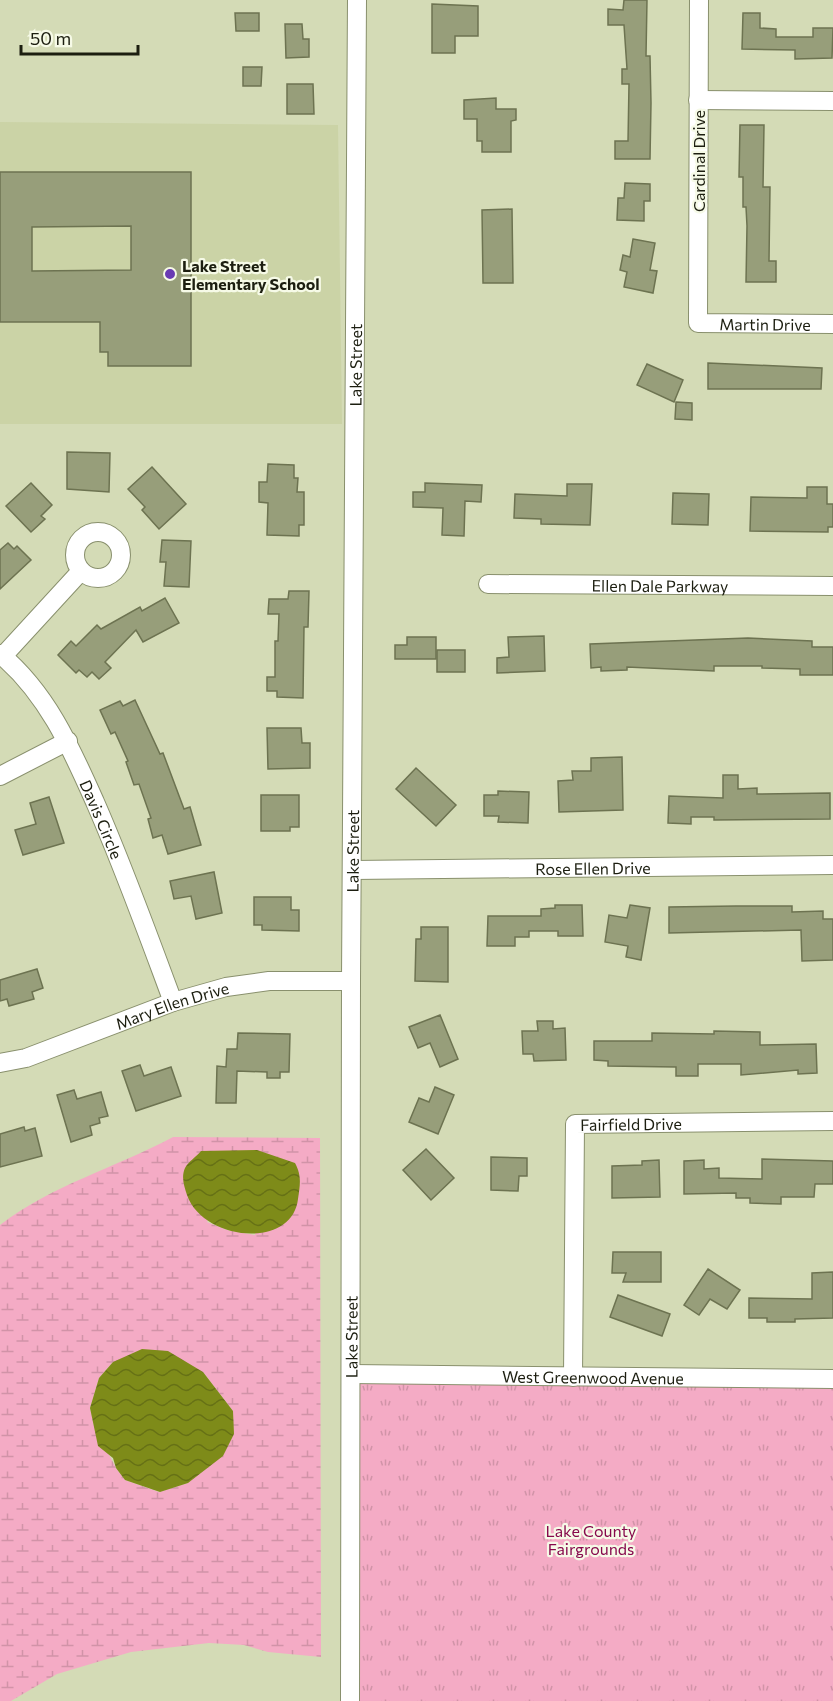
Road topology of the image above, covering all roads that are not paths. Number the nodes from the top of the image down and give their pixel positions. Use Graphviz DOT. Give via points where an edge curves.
graph roads {
  1 [pos="357,0"];
  2 [pos="699,0"];
  3 [pos="698,100"];
  4 [pos="833,101"];
  5 [pos="698,323"];
  6 [pos="833,324"];
  7 [pos="81,571"];
  8 [pos="488,584"];
  9 [pos="833,586"];
  10 [pos="2,655"];
  11 [pos="68,741"];
  12 [pos="0,776"];
  13 [pos="833,865"];
  14 [pos="352,870"];
  15 [pos="351,981"];
  16 [pos="173,1002"];
  17 [pos="0,1063"];
  18 [pos="833,1121"];
  19 [pos="351,1374"];
  20 [pos="573,1377"];
  21 [pos="833,1379"];
  22 [pos="350,1701"];
  1 -- 14 [label="street, Lake Street"];
  2 -- 3 [label="street, Cardinal Drive"];
  3 -- 4 [label="street"];
  3 -- 5 [label="street, Cardinal Drive"];
  5 -- 6 [label="street, Martin Drive"];
  7 -- 10 [label="street"];
  8 -- 9 [label="street, Ellen Dale Parkway"];
  10 -- 11 [label="street, Davis Circle" via="42,698"];
  11 -- 12 [label="street"];
  11 -- 16 [label="street, Davis Circle" via="123,867"];
  13 -- 14 [label="street, Rose Ellen Drive"];
  14 -- 15 [label="street, Lake Street"];
  15 -- 16 [label="street, Mary Ellen Drive" via="269,981 226,987"];
  15 -- 19 [label="street, Lake Street"];
  16 -- 17 [label="street, Mary Ellen Drive" via="36,1054"];
  18 -- 20 [label="street, Fairfield Drive" via="575,1124"];
  19 -- 20 [label="street, West Greenwood Avenue"];
  19 -- 22 [label="street, Lake Street"];
  20 -- 21 [label="street, West Greenwood Avenue"];
}
